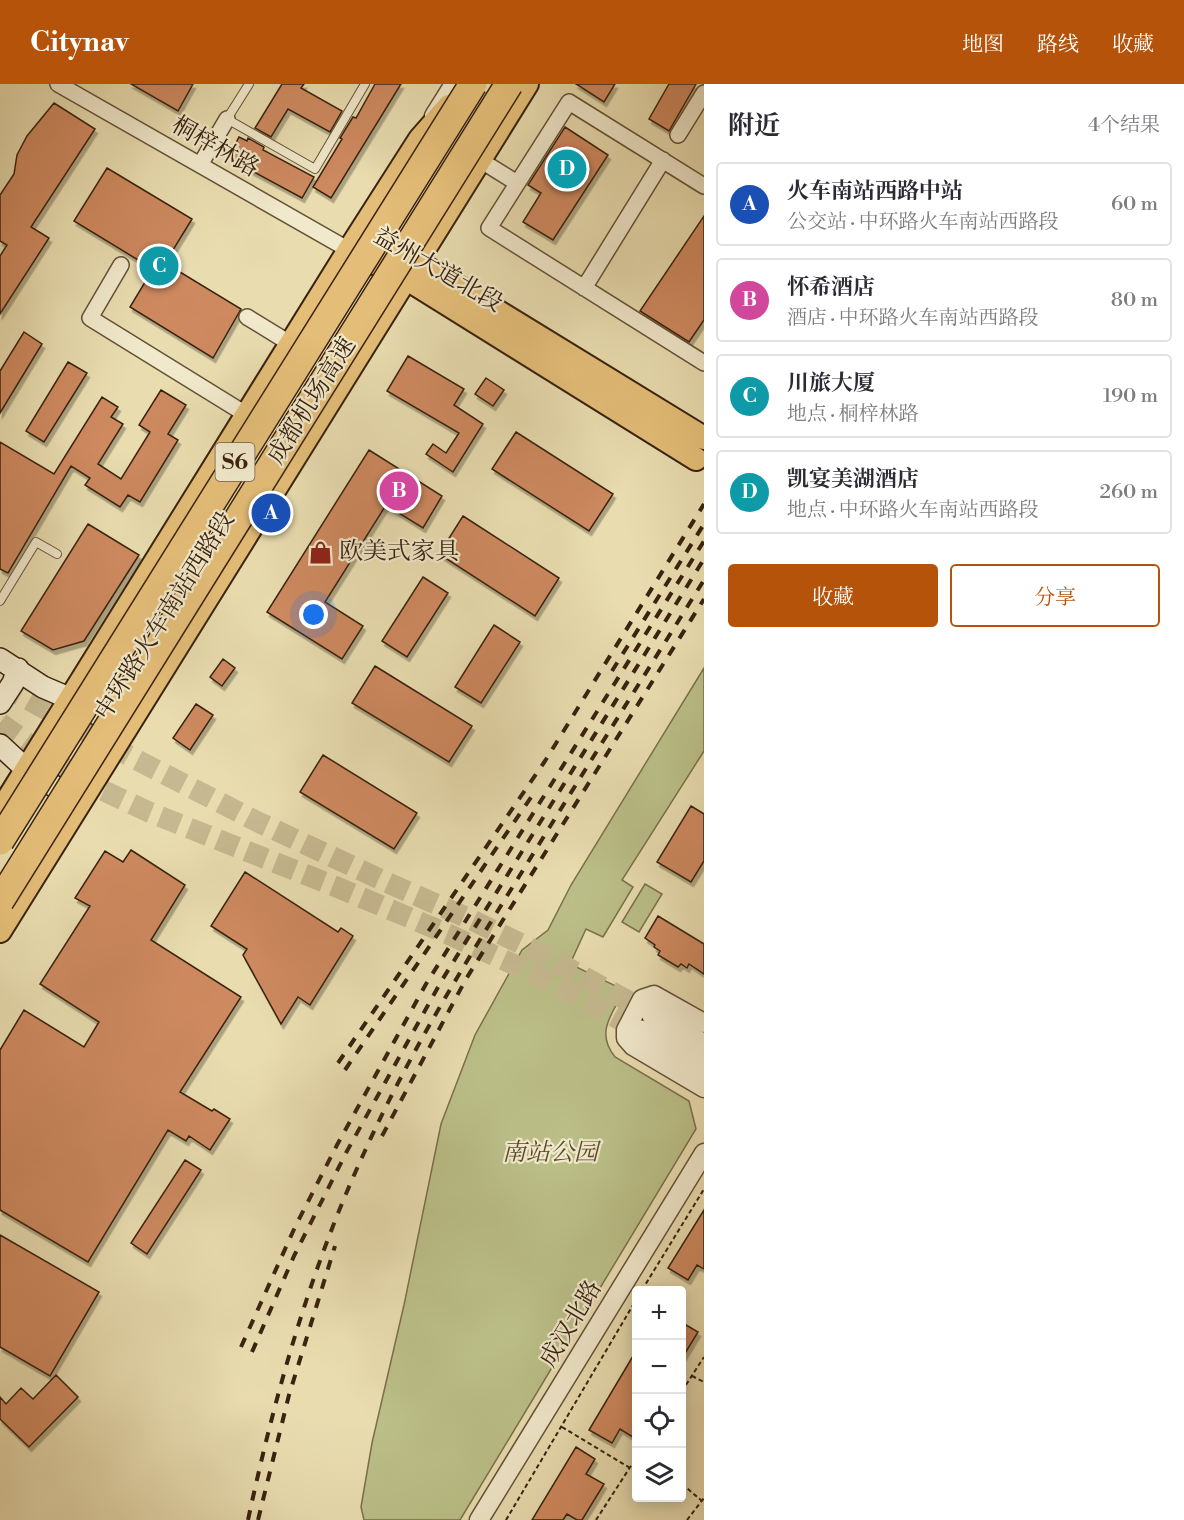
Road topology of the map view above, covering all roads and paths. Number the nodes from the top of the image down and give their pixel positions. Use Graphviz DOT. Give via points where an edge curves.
graph roads {
  1 [pos="58,84"];
  2 [pos="249,84"];
  3 [pos="365,84"];
  4 [pos="454,84"];
  5 [pos="467,84"];
  6 [pos="473,84"];
  7 [pos="508,84"];
  8 [pos="527,84"];
  9 [pos="704,93"];
  10 [pos="227,120"];
  11 [pos="678,135"];
  12 [pos="420,139"];
  13 [pos="480,160"];
  14 [pos="663,160"];
  15 [pos="200,165"];
  16 [pos="517,183"];
  17 [pos="704,186"];
  18 [pos="349,250"];
  19 [pos="120,265"];
  20 [pos="412,270"];
  21 [pos="584,288"];
  22 [pos="247,317"];
  23 [pos="291,344"];
  24 [pos="704,363"];
  25 [pos="247,415"];
  26 [pos="704,438"];
  27 [pos="696,459"];
  28 [pos="57,554"];
  29 [pos="0,601"];
  30 [pos="9,664"];
  31 [pos="1,690"];
  32 [pos="71,699"];
  33 [pos="125,730"];
  34 [pos="0,745"];
  35 [pos="26,769"];
  36 [pos="80,802"];
  37 [pos="0,812"];
  38 [pos="0,841"];
  39 [pos="0,901"];
  40 [pos="0,931"];
  41 [pos="704,1023"];
  42 [pos="704,1045"];
  43 [pos="704,1068"];
  44 [pos="704,1088"];
  45 [pos="704,1153"];
  46 [pos="704,1189"];
  47 [pos="644,1286"];
  48 [pos="632,1307"];
  49 [pos="704,1357"];
  50 [pos="692,1376"];
  51 [pos="704,1383"];
  52 [pos="686,1384"];
  53 [pos="562,1427"];
  54 [pos="632,1465"];
  55 [pos="630,1468"];
  56 [pos="686,1488"];
  57 [pos="703,1500"];
  58 [pos="479,1520"];
  59 [pos="506,1520"];
  60 [pos="596,1520"];
  61 [pos="687,1520"];
  1 -- 15 [label="street, 桐梓林路"];
  2 -- 10 [label="lane"];
  3 -- 10 [label="lane" via="315,169"];
  4 -- 12 [label="street"];
  5 -- 12 [label="main road, 中环路火车南站西路段"];
  6 -- 38 [label="highway, 成都机场高速 / S6, bridge"];
  7 -- 39 [label="highway, 成都机场高速 / S6, bridge"];
  8 -- 13 [label="main road, 中环路火车南站西路段"];
  9 -- 11 [label="street"];
  10 -- 15 [label="street"];
  12 -- 18 [label="main road, 中环路火车南站西路段"];
  13 -- 16 [label="street"];
  13 -- 20 [label="main road, 中环路火车南站西路段"];
  14 -- 16 [label="street" via="569,102"];
  14 -- 17 [label="street"];
  14 -- 21 [label="street"];
  15 -- 18 [label="street, 桐梓林路"];
  16 -- 21 [label="street" via="489,228"];
  18 -- 20 [label="main road, 益州大道北段"];
  18 -- 23 [label="main road, 中环路火车南站西路段"];
  19 -- 25 [label="street" via="90,318"];
  20 -- 26 [label="main road, 益州大道北段"];
  20 -- 27 [label="main road, 益州大道北段"];
  20 -- 33 [label="main road, 中环路火车南站西路段"];
  21 -- 24 [label="street"];
  22 -- 23 [label="street"];
  23 -- 25 [label="main road, 中环路火车南站西路段"];
  25 -- 32 [label="main road, 中环路火车南站西路段"];
  28 -- 29 [label="lane" via="36,542"];
  30 -- 31 [label="main road" via="13,683"];
  30 -- 32 [label="main road" via="43,687"];
  32 -- 33 [label="main road"];
  32 -- 35 [label="main road, 中环路火车南站西路段"];
  33 -- 36 [label="main road, 中环路火车南站西路段"];
  34 -- 35 [label="main road"];
  35 -- 36 [label="main road"];
  35 -- 37 [label="main road, 中环路火车南站西路段"];
  36 -- 40 [label="main road, 中环路火车南站西路段"];
  41 -- 44 [label="street" via="654,995 642,999 626,1030 626,1038 633,1046"];
  42 -- 43 [label="main road" via="646,1022"];
  45 -- 58 [label="street, 成汉北路"];
  46 -- 47 [label="path"];
  48 -- 53 [label="path"];
  49 -- 50 [label="path"];
  50 -- 51 [label="path"];
  50 -- 52 [label="path"];
  53 -- 55 [label="path"];
  53 -- 59 [label="path"];
  54 -- 55 [label="path"];
  55 -- 60 [label="path"];
  56 -- 57 [label="path"];
  57 -- 61 [label="path"];
}
